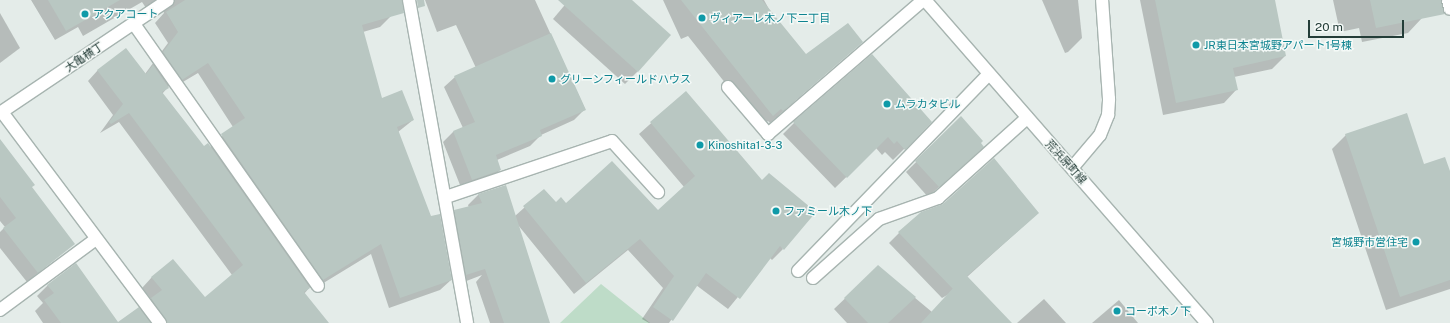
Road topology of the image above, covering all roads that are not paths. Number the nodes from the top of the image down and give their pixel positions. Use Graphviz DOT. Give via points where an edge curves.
graph roads {
  1 [pos="168,0"];
  2 [pos="409,0"];
  3 [pos="924,0"];
  4 [pos="1102,0"];
  5 [pos="1448,0"];
  6 [pos="1450,9"];
  7 [pos="134,24"];
  8 [pos="989,74"];
  9 [pos="728,87"];
  10 [pos="1,112"];
  11 [pos="1027,118"];
  12 [pos="1072,168"];
  13 [pos="658,192"];
  14 [pos="446,197"];
  15 [pos="96,239"];
  16 [pos="798,271"];
  17 [pos="813,278"];
  18 [pos="318,286"];
  19 [pos="0,310"];
  20 [pos="160,323"];
  21 [pos="467,323"];
  22 [pos="1207,323"];
  1 -- 7 [label="street, 大亀横丁"];
  2 -- 14 [label="street"];
  3 -- 8 [label="street, 荒浜原町線"];
  3 -- 9 [label="street" via="768,134"];
  4 -- 12 [label="street" via="1108,114 1100,135"];
  5 -- 6 [label="street"];
  7 -- 10 [label="street, 大亀横丁"];
  7 -- 18 [label="street"];
  8 -- 11 [label="street, 荒浜原町線"];
  8 -- 16 [label="street" via="961,100"];
  10 -- 15 [label="street"];
  11 -- 12 [label="street, 荒浜原町線"];
  11 -- 17 [label="street" via="938,198 879,218"];
  12 -- 22 [label="street, 荒浜原町線"];
  13 -- 14 [label="street" via="612,140"];
  14 -- 21 [label="street"];
  15 -- 19 [label="street"];
  15 -- 20 [label="street"];
}
